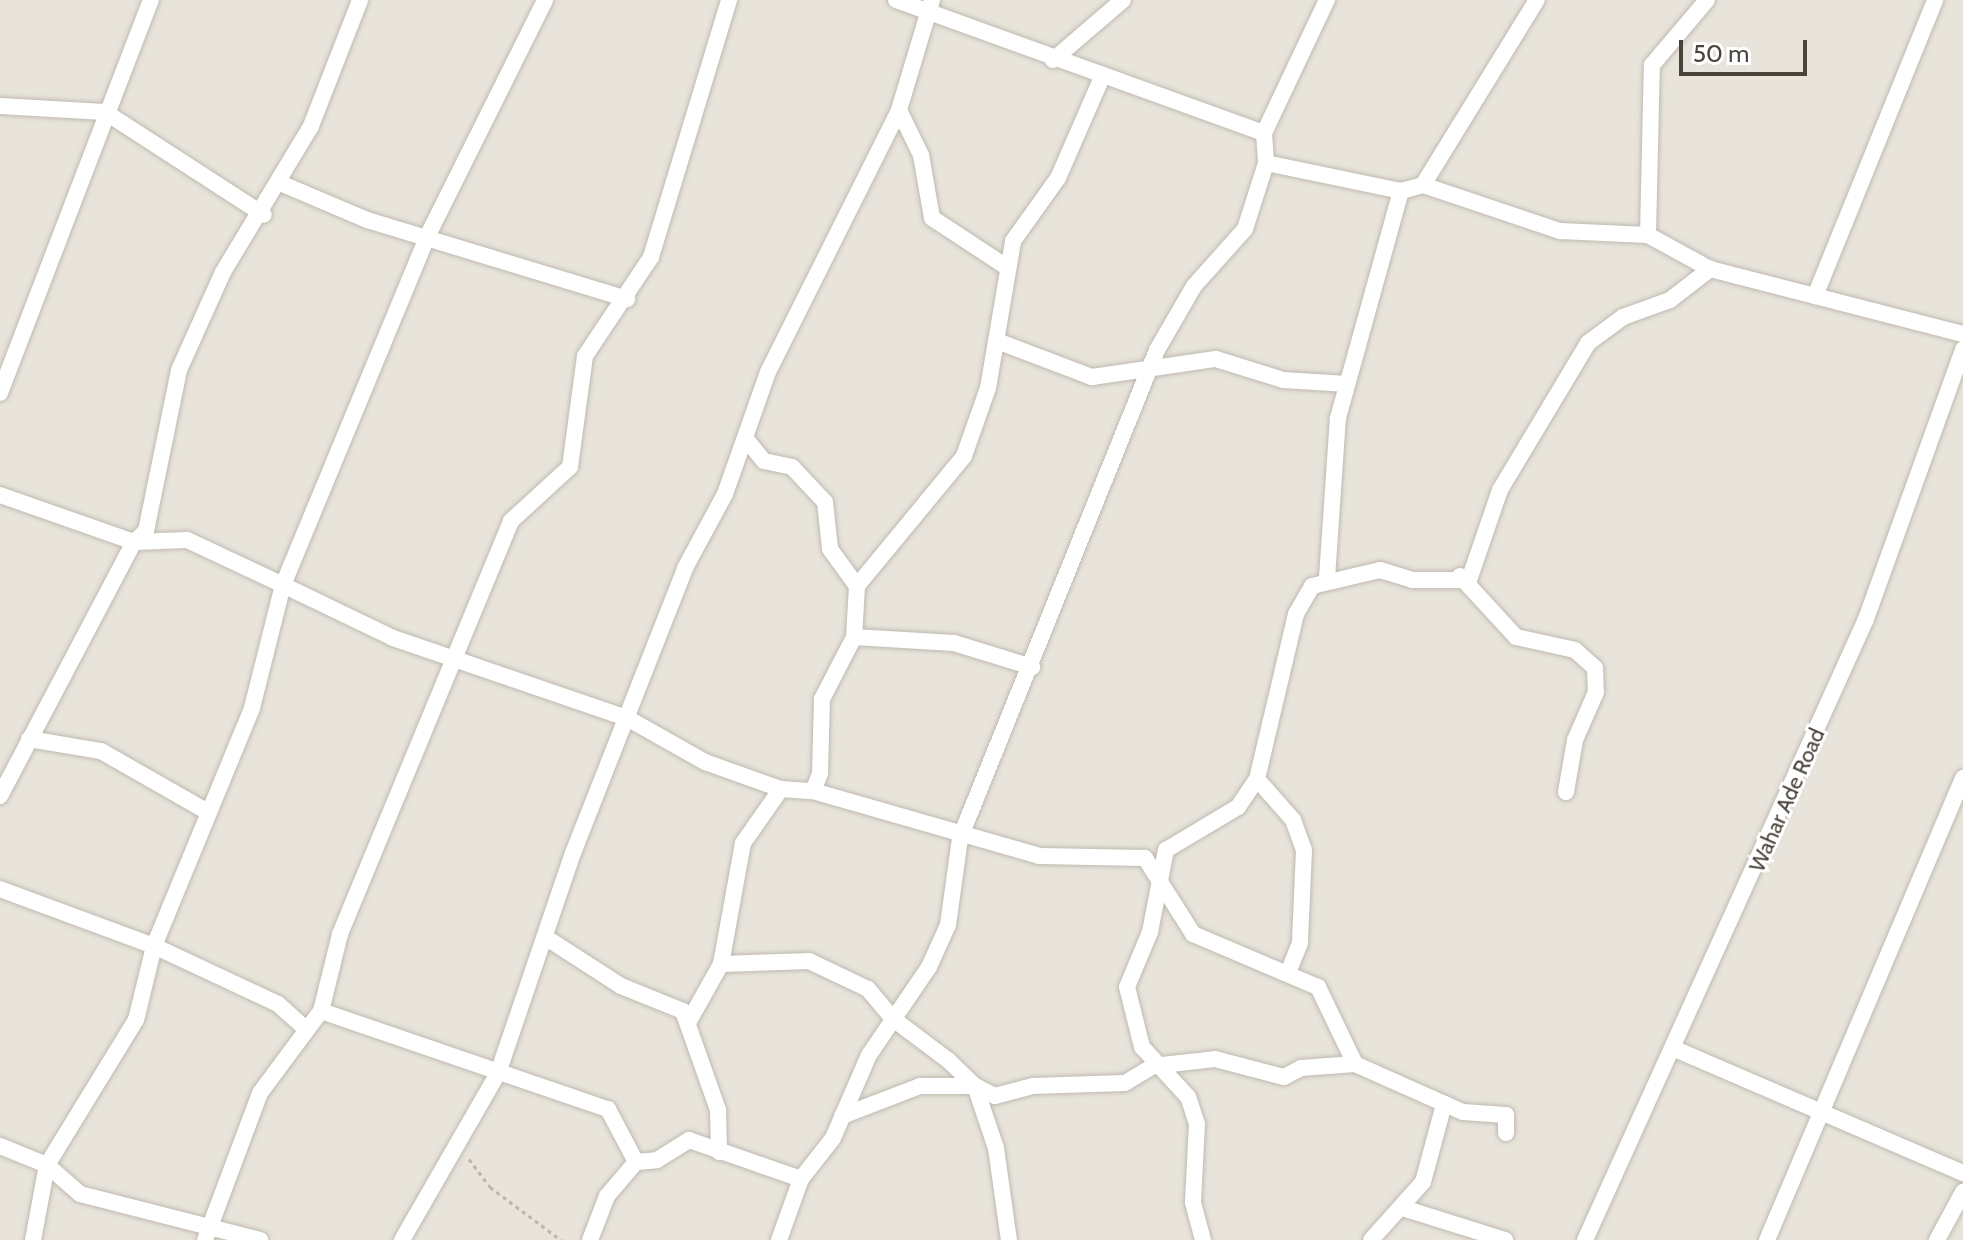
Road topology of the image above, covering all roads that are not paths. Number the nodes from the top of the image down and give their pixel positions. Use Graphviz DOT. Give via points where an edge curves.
graph roads {
  1 [pos="151,0"];
  2 [pos="360,0"];
  3 [pos="545,0"];
  4 [pos="729,0"];
  5 [pos="896,0"];
  6 [pos="1123,0"];
  7 [pos="1327,0"];
  8 [pos="1537,0"];
  9 [pos="1707,0"];
  10 [pos="1935,0"];
  11 [pos="929,6"];
  12 [pos="1053,60"];
  13 [pos="1103,75"];
  14 [pos="0,106"];
  15 [pos="899,110"];
  16 [pos="105,112"];
  17 [pos="1264,133"];
  18 [pos="1266,163"];
  19 [pos="280,183"];
  20 [pos="1423,185"];
  21 [pos="1401,191"];
  22 [pos="264,215"];
  23 [pos="1648,235"];
  24 [pos="426,239"];
  25 [pos="1005,266"];
  26 [pos="1710,269"];
  27 [pos="1815,296"];
  28 [pos="627,299"];
  29 [pos="1963,334"];
  30 [pos="997,341"];
  31 [pos="1963,349"];
  32 [pos="1152,364"];
  33 [pos="1347,384"];
  34 [pos="1956,384"];
  35 [pos="0,393"];
  36 [pos="746,439"];
  37 [pos="0,495"];
  38 [pos="134,542"];
  39 [pos="1460,576"];
  40 [pos="1327,578"];
  41 [pos="283,585"];
  42 [pos="857,586"];
  43 [pos="854,637"];
  44 [pos="451,660"];
  45 [pos="1032,667"];
  46 [pos="627,718"];
  47 [pos="29,739"];
  48 [pos="1963,778"];
  49 [pos="1257,779"];
  50 [pos="781,789"];
  51 [pos="813,791"];
  52 [pos="1566,792"];
  53 [pos="0,796"];
  54 [pos="206,811"];
  55 [pos="960,838"];
  56 [pos="1156,882"];
  57 [pos="0,889"];
  58 [pos="545,937"];
  59 [pos="154,946"];
  60 [pos="721,964"];
  61 [pos="1288,972"];
  62 [pos="321,1011"];
  63 [pos="892,1018"];
  64 [pos="689,1021"];
  65 [pos="305,1028"];
  66 [pos="1675,1049"];
  67 [pos="1355,1064"];
  68 [pos="1153,1066"];
  69 [pos="498,1073"];
  70 [pos="975,1086"];
  71 [pos="1444,1104"];
  72 [pos="1821,1115"];
  73 [pos="842,1116"];
  74 [pos="1506,1133"];
  75 [pos="0,1146"];
  76 [pos="719,1152"];
  77 [pos="636,1162"];
  78 [pos="47,1165"];
  79 [pos="1963,1173"];
  80 [pos="801,1179"];
  81 [pos="1963,1192"];
  82 [pos="1406,1209"];
  83 [pos="208,1234"];
  84 [pos="33,1240"];
  85 [pos="260,1240"];
  86 [pos="402,1240"];
  87 [pos="590,1240"];
  88 [pos="779,1240"];
  89 [pos="1009,1240"];
  90 [pos="1203,1240"];
  91 [pos="1371,1240"];
  92 [pos="1505,1240"];
  93 [pos="1585,1240"];
  94 [pos="1767,1240"];
  95 [pos="1937,1240"];
  1 -- 16 [label="street"];
  2 -- 19 [label="street" via="327,94"];
  3 -- 24 [label="street"];
  4 -- 28 [label="street" via="661,230"];
  5 -- 11 [label="street"];
  6 -- 12 [label="street"];
  7 -- 17 [label="street"];
  8 -- 20 [label="street"];
  9 -- 23 [label="street" via="1652,65"];
  10 -- 27 [label="street"];
  11 -- 12 [label="street"];
  11 -- 15 [label="street"];
  12 -- 13 [label="street"];
  13 -- 17 [label="street"];
  13 -- 25 [label="street" via="1070,157 1022,222"];
  14 -- 16 [label="street"];
  15 -- 25 [label="street" via="921,155 932,218"];
  15 -- 36 [label="street" via="768,372"];
  16 -- 22 [label="street"];
  16 -- 35 [label="street"];
  17 -- 18 [label="street"];
  18 -- 21 [label="street"];
  18 -- 32 [label="street" via="1245,229 1194,286"];
  19 -- 22 [label="street"];
  19 -- 24 [label="street"];
  20 -- 21 [label="street"];
  20 -- 23 [label="street" via="1560,231"];
  21 -- 33 [label="street"];
  22 -- 38 [label="street" via="223,272 179,370 158,449 156,509"];
  23 -- 26 [label="street"];
  24 -- 28 [label="street"];
  24 -- 41 [label="street"];
  25 -- 30 [label="street"];
  26 -- 27 [label="street"];
  26 -- 39 [label="street" via="1670,300 1623,317 1588,343 1500,490 1479,565 1469,580"];
  27 -- 29 [label="street"];
  28 -- 44 [label="street" via="585,356 570,467 511,521"];
  30 -- 32 [label="street" via="1092,377"];
  30 -- 42 [label="street" via="964,456"];
  31 -- 34 [label="street, Wahar Ade Road"];
  32 -- 33 [label="street" via="1216,359 1283,380"];
  32 -- 45 [label="street"];
  33 -- 40 [label="street" via="1332,463"];
  34 -- 66 [label="street, Wahar Ade Road" via="1866,619"];
  36 -- 42 [label="street" via="764,461 792,467 825,502 830,549"];
  36 -- 46 [label="street"];
  37 -- 38 [label="street"];
  38 -- 41 [label="street" via="196,542"];
  38 -- 47 [label="street"];
  39 -- 40 [label="street" via="1412,580 1380,570"];
  39 -- 52 [label="street" via="1516,637 1575,650 1595,668 1596,692 1575,740"];
  40 -- 49 [label="street" via="1312,586 1296,614"];
  41 -- 44 [label="street"];
  41 -- 54 [label="street" via="252,708"];
  42 -- 43 [label="street"];
  43 -- 45 [label="street" via="954,643"];
  43 -- 51 [label="street" via="822,699 820,774"];
  44 -- 46 [label="street"];
  44 -- 62 [label="street" via="340,934"];
  45 -- 55 [label="street"];
  46 -- 50 [label="street" via="705,762"];
  46 -- 58 [label="street"];
  47 -- 53 [label="street"];
  47 -- 54 [label="street" via="101,751"];
  48 -- 72 [label="street"];
  49 -- 56 [label="street" via="1226,817 1179,837"];
  49 -- 61 [label="street" via="1293,820 1304,850 1300,943"];
  50 -- 51 [label="street"];
  50 -- 60 [label="street" via="743,843"];
  51 -- 55 [label="street"];
  54 -- 59 [label="street"];
  55 -- 56 [label="street" via="1000,841 1039,856 1145,858"];
  55 -- 63 [label="street" via="948,925 929,967"];
  56 -- 61 [label="street" via="1193,934"];
  56 -- 68 [label="street" via="1150,932 1127,987"];
  57 -- 59 [label="street"];
  58 -- 64 [label="street"];
  58 -- 69 [label="street"];
  59 -- 65 [label="street" via="278,1004"];
  59 -- 78 [label="street" via="136,1020"];
  60 -- 63 [label="street" via="809,961 868,989"];
  60 -- 64 [label="street"];
  61 -- 67 [label="street" via="1318,987"];
  62 -- 65 [label="street"];
  62 -- 69 [label="street"];
  63 -- 70 [label="street"];
  63 -- 73 [label="street"];
  64 -- 76 [label="street" via="718,1110"];
  65 -- 83 [label="street" via="260,1093"];
  66 -- 72 [label="street"];
  66 -- 93 [label="street, Wahar Ade Road"];
  67 -- 68 [label="street" via="1284,1077 1215,1059"];
  67 -- 71 [label="street"];
  68 -- 70 [label="street" via="1125,1083 1033,1086 995,1096"];
  68 -- 90 [label="street" via="1188,1097 1197,1124 1193,1202"];
  69 -- 77 [label="street" via="608,1109"];
  69 -- 86 [label="street"];
  70 -- 73 [label="street" via="920,1086"];
  70 -- 89 [label="street" via="1002,1168"];
  71 -- 74 [label="street" via="1506,1115"];
  71 -- 82 [label="street" via="1432,1164"];
  72 -- 79 [label="street"];
  72 -- 94 [label="street"];
  73 -- 80 [label="street"];
  75 -- 78 [label="street"];
  76 -- 77 [label="street" via="682,1140 657,1160"];
  76 -- 80 [label="street"];
  77 -- 87 [label="street" via="607,1196"];
  78 -- 83 [label="street" via="80,1194"];
  78 -- 84 [label="street"];
  80 -- 88 [label="street"];
  81 -- 95 [label="street"];
  82 -- 91 [label="street"];
  82 -- 92 [label="street"];
  83 -- 85 [label="street"];
}
